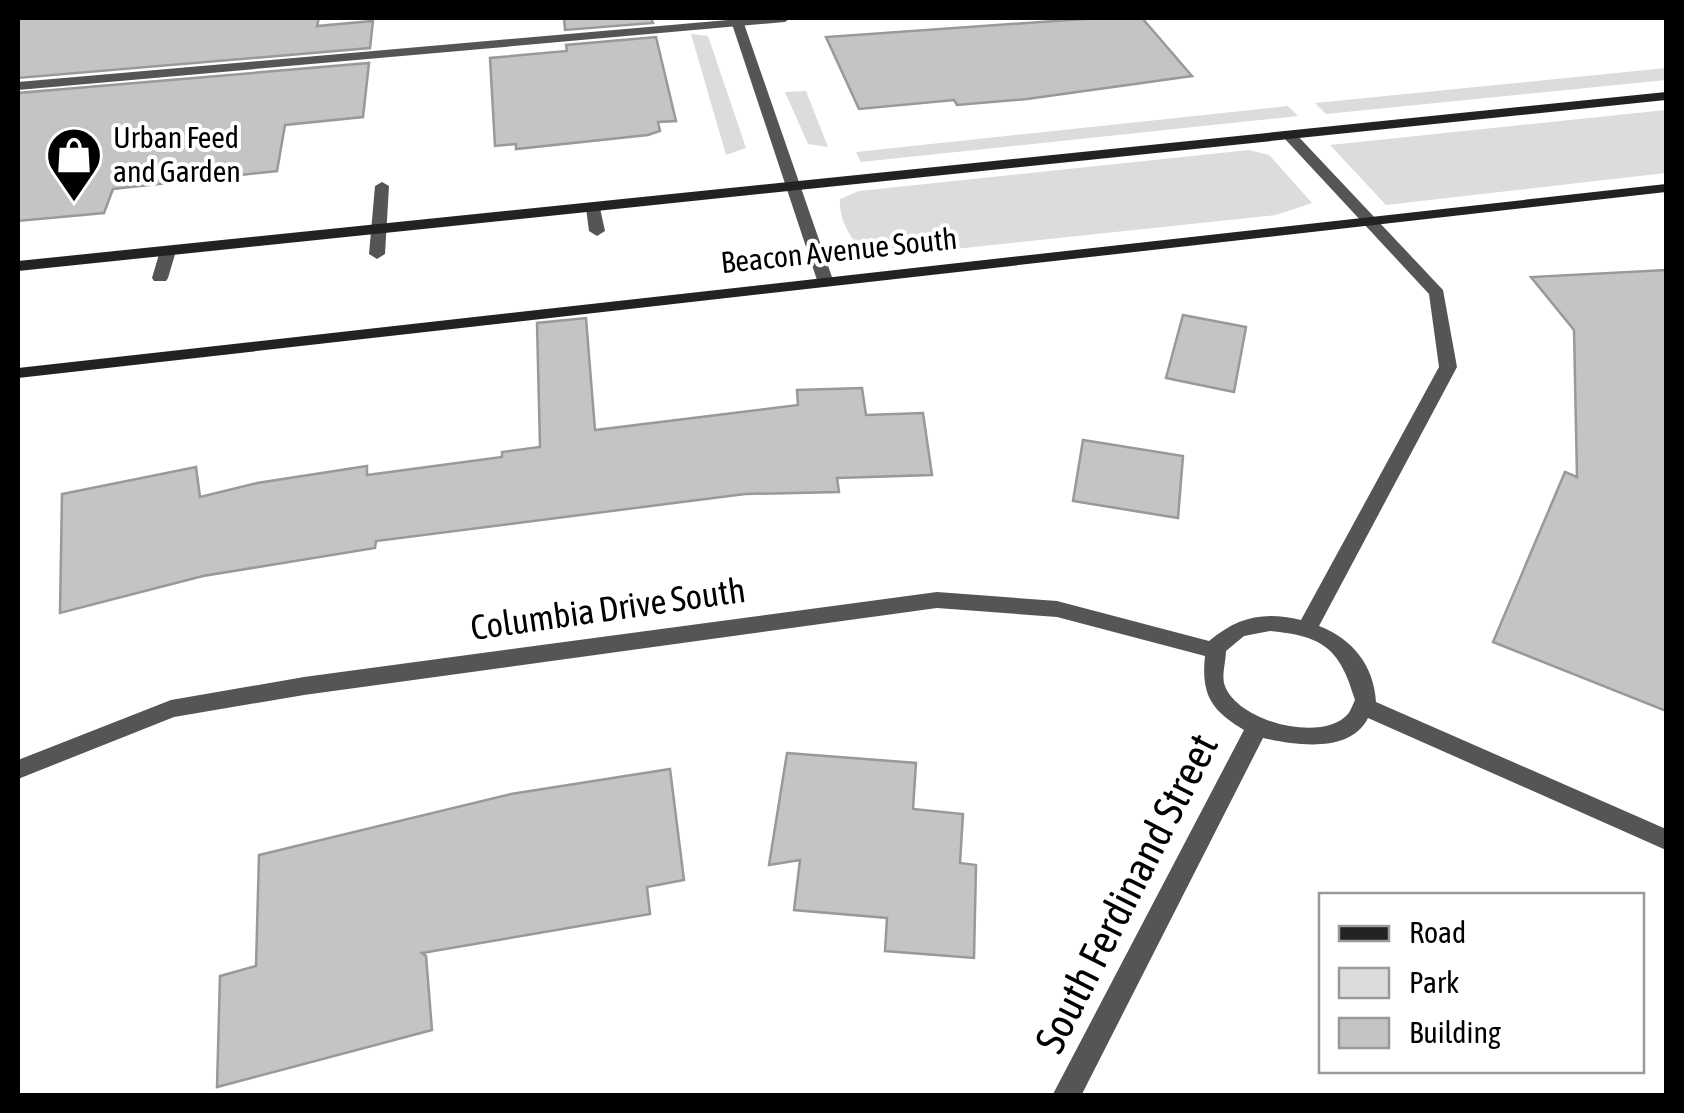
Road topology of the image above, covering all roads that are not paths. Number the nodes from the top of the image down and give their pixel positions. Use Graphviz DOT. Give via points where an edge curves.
graph roads {
  1 [pos="785,18"];
  2 [pos="737,20"];
  3 [pos="18,86"];
  4 [pos="1666,96"];
  5 [pos="1290,136"];
  6 [pos="382,186"];
  7 [pos="1666,188"];
  8 [pos="792,189"];
  9 [pos="593,208"];
  10 [pos="1371,220"];
  11 [pos="378,230"];
  12 [pos="597,231"];
  13 [pos="168,251"];
  14 [pos="377,254"];
  15 [pos="18,266"];
  16 [pos="160,278"];
  17 [pos="825,280"];
  18 [pos="18,373"];
  19 [pos="1307,628"];
  20 [pos="1216,651"];
  21 [pos="1363,706"];
  22 [pos="1257,727"];
  23 [pos="18,770"];
  24 [pos="1666,840"];
  25 [pos="1066,1096"];
  1 -- 2 [label="street"];
  2 -- 3 [label="street"];
  2 -- 8 [label="street"];
  4 -- 5 [label="main road, Beacon Avenue South"];
  5 -- 8 [label="main road, Beacon Avenue South"];
  5 -- 10 [label="street"];
  6 -- 11 [label="street"];
  7 -- 10 [label="main road, Beacon Avenue South"];
  8 -- 9 [label="main road, Beacon Avenue South"];
  8 -- 17 [label="street"];
  9 -- 11 [label="main road, Beacon Avenue South"];
  9 -- 12 [label="street"];
  10 -- 17 [label="main road, Beacon Avenue South"];
  10 -- 19 [label="street" via="1437,293 1448,367"];
  11 -- 13 [label="main road, Beacon Avenue South"];
  11 -- 14 [label="street"];
  13 -- 15 [label="main road, Beacon Avenue South"];
  13 -- 16 [label="street"];
  17 -- 18 [label="main road, Beacon Avenue South"];
  19 -- 20 [label="street" via="1250,625 1230,632"];
  19 -- 21 [label="street" via="1358,667"];
  20 -- 22 [label="street" via="1211,661 1218,690"];
  20 -- 23 [label="street, Columbia Drive South" via="1056,609 937,600 190,706"];
  21 -- 22 [label="street" via="1354,722 1325,736 1287,737"];
  21 -- 24 [label="street"];
  22 -- 25 [label="street, South Ferdinand Street"];
}
